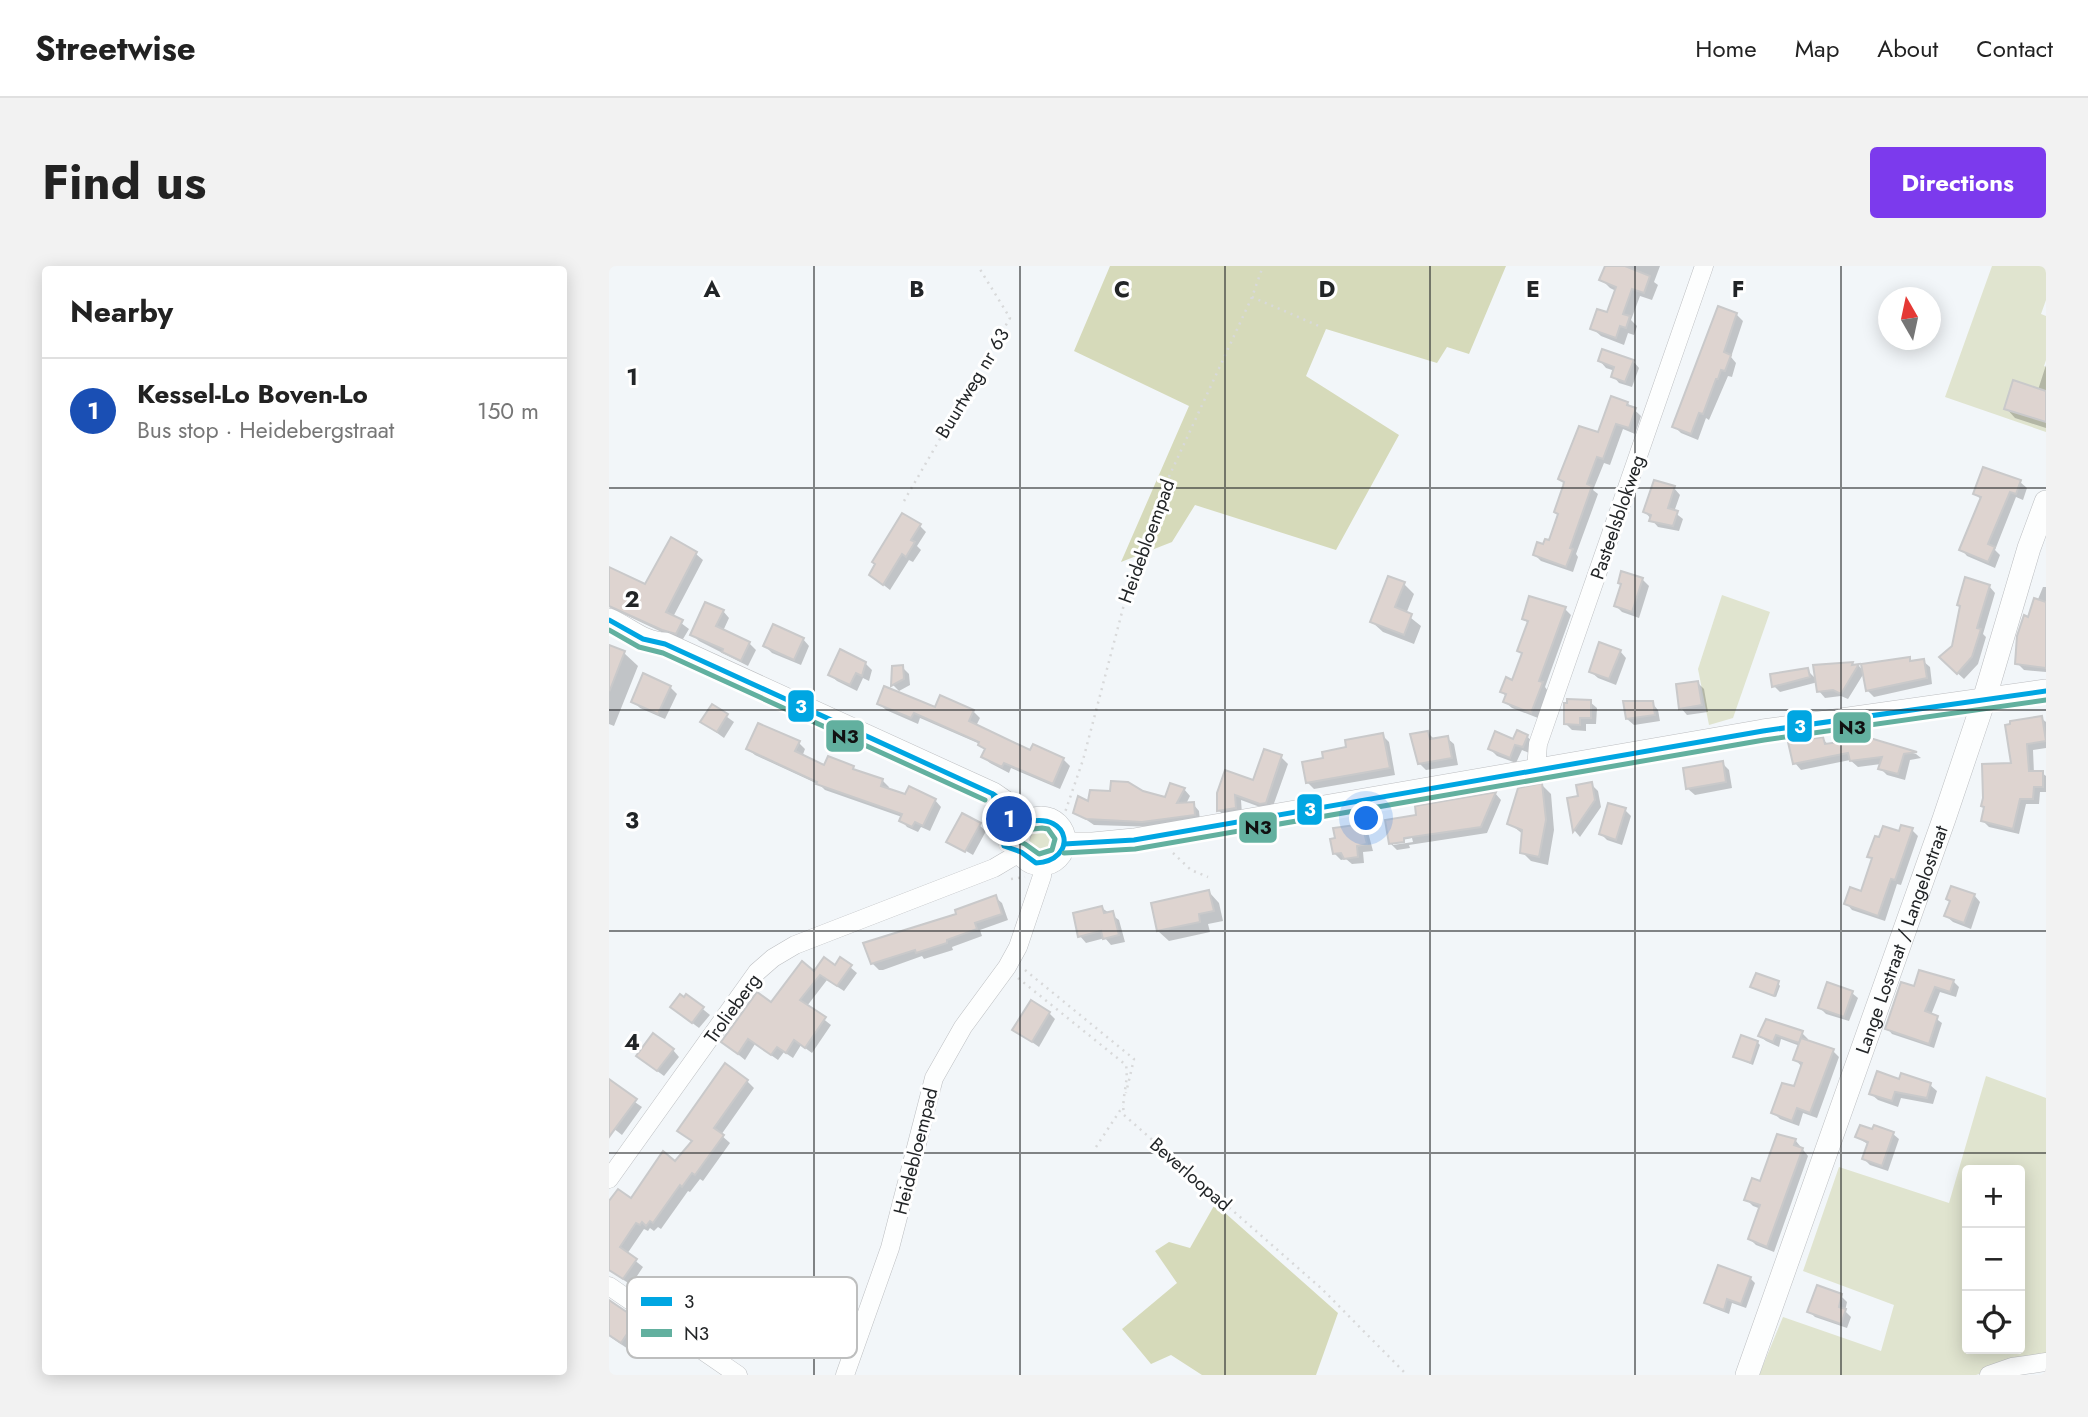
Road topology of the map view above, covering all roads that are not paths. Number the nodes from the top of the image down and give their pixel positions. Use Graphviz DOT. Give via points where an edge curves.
graph roads {
  1 [pos="1704,266"];
  2 [pos="2046,502"];
  3 [pos="609,620"];
  4 [pos="2046,691"];
  5 [pos="1984,700"];
  6 [pos="1536,769"];
  7 [pos="993,793"];
  8 [pos="1028,821"];
  9 [pos="1062,835"];
  10 [pos="1021,852"];
  11 [pos="1042,864"];
  12 [pos="609,1179"];
  13 [pos="609,1286"];
  14 [pos="627,1298"];
  15 [pos="857,1341"];
  16 [pos="713,1358"];
  17 [pos="851,1358"];
  18 [pos="2046,1362"];
  19 [pos="738,1375"];
  20 [pos="845,1375"];
  21 [pos="1748,1375"];
  22 [pos="1989,1375"];
  1 -- 6 [label="street, Pasteelsblokweg" via="1538,744"];
  2 -- 5 [label="street, Lange Lostraat / Langelostraat"];
  3 -- 7 [label="street"];
  4 -- 5 [label="street"];
  5 -- 6 [label="street"];
  5 -- 21 [label="street, Lange Lostraat / Langelostraat"];
  6 -- 9 [label="street" via="1103,844"];
  7 -- 8 [label="street"];
  7 -- 10 [label="lane" via="1004,846"];
  8 -- 9 [label="street" via="1048,819"];
  8 -- 10 [label="street" via="1019,836"];
  9 -- 11 [label="street" via="1057,858"];
  10 -- 11 [label="street"];
  10 -- 12 [label="street, Trolieberg" via="994,868 773,958 757,972"];
  11 -- 15 [label="street, Heidebloempad" via="1018,947 934,1077 890,1248"];
  13 -- 14 [label="street"];
  16 -- 19 [label="street"];
  17 -- 20 [label="street, Heidebloempad"];
  18 -- 22 [label="street"];
}
